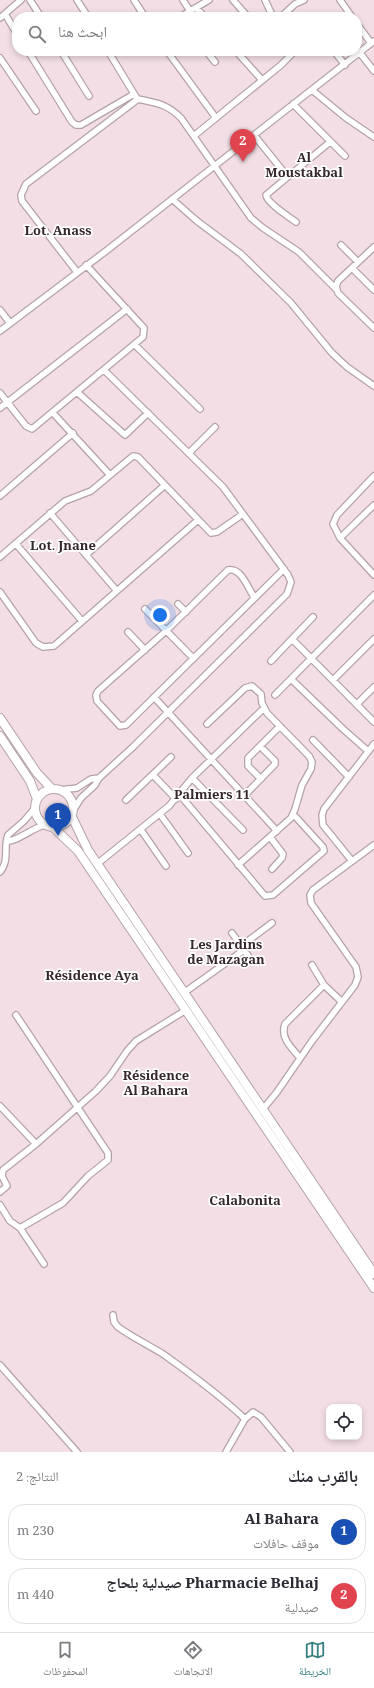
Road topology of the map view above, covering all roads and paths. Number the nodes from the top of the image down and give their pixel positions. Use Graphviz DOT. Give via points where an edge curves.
graph roads {
  1 [pos="21,0"];
  2 [pos="30,0"];
  3 [pos="77,0"];
  4 [pos="134,0"];
  5 [pos="184,0"];
  6 [pos="209,0"];
  7 [pos="233,0"];
  8 [pos="265,0"];
  9 [pos="340,0"];
  10 [pos="300,1"];
  11 [pos="196,8"];
  12 [pos="190,11"];
  13 [pos="38,12"];
  14 [pos="85,12"];
  15 [pos="142,12"];
  16 [pos="200,12"];
  17 [pos="244,12"];
  18 [pos="271,12"];
  19 [pos="288,12"];
  20 [pos="348,12"];
  21 [pos="2,16"];
  22 [pos="12,28"];
  23 [pos="362,30"];
  24 [pos="372,42"];
  25 [pos="362,51"];
  26 [pos="31,56"];
  27 [pos="64,56"];
  28 [pos="111,56"];
  29 [pos="171,56"];
  30 [pos="210,56"];
  31 [pos="241,56"];
  32 [pos="290,56"];
  33 [pos="338,56"];
  34 [pos="356,56"];
  35 [pos="362,56"];
  36 [pos="0,58"];
  37 [pos="215,62"];
  38 [pos="345,65"];
  39 [pos="374,71"];
  40 [pos="262,80"];
  41 [pos="312,90"];
  42 [pos="89,96"];
  43 [pos="136,97"];
  44 [pos="293,104"];
  45 [pos="36,111"];
  46 [pos="216,118"];
  47 [pos="195,135"];
  48 [pos="254,135"];
  49 [pos="374,137"];
  50 [pos="330,142"];
  51 [pos="345,156"];
  52 [pos="214,166"];
  53 [pos="287,176"];
  54 [pos="172,199"];
  55 [pos="296,222"];
  56 [pos="341,245"];
  57 [pos="374,246"];
  58 [pos="358,262"];
  59 [pos="86,265"];
  60 [pos="352,268"];
  61 [pos="77,272"];
  62 [pos="336,289"];
  63 [pos="374,290"];
  64 [pos="126,309"];
  65 [pos="0,310"];
  66 [pos="10,323"];
  67 [pos="374,328"];
  68 [pos="0,331"];
  69 [pos="135,345"];
  70 [pos="104,370"];
  71 [pos="374,386"];
  72 [pos="77,392"];
  73 [pos="0,393"];
  74 [pos="7,402"];
  75 [pos="0,408"];
  76 [pos="200,409"];
  77 [pos="52,412"];
  78 [pos="148,413"];
  79 [pos="216,427"];
  80 [pos="73,433"];
  81 [pos="189,453"];
  82 [pos="110,475"];
  83 [pos="374,476"];
  84 [pos="165,485"];
  85 [pos="0,496"];
  86 [pos="374,505"];
  87 [pos="50,513"];
  88 [pos="243,514"];
  89 [pos="198,520"];
  90 [pos="340,538"];
  91 [pos="16,544"];
  92 [pos="86,555"];
  93 [pos="0,557"];
  94 [pos="284,569"];
  95 [pos="374,575"];
  96 [pos="117,591"];
  97 [pos="0,592"];
  98 [pos="374,595"];
  99 [pos="254,597"];
  100 [pos="178,604"];
  101 [pos="145,609"];
  102 [pos="186,612"];
  103 [pos="313,617"];
  104 [pos="82,621"];
  105 [pos="166,631"];
  106 [pos="128,632"];
  107 [pos="292,639"];
  108 [pos="374,639"];
  109 [pos="145,650"];
  110 [pos="193,658"];
  111 [pos="312,658"];
  112 [pos="270,661"];
  113 [pos="291,679"];
  114 [pos="333,680"];
  115 [pos="374,687"];
  116 [pos="275,695"];
  117 [pos="154,697"];
  118 [pos="357,704"];
  119 [pos="264,708"];
  120 [pos="168,712"];
  121 [pos="0,718"];
  122 [pos="374,722"];
  123 [pos="207,724"];
  124 [pos="280,726"];
  125 [pos="0,736"];
  126 [pos="313,740"];
  127 [pos="374,744"];
  128 [pos="260,746"];
  129 [pos="368,751"];
  130 [pos="171,757"];
  131 [pos="212,759"];
  132 [pos="153,774"];
  133 [pos="349,777"];
  134 [pos="98,778"];
  135 [pos="192,778"];
  136 [pos="261,779"];
  137 [pos="56,789"];
  138 [pos="245,795"];
  139 [pos="178,797"];
  140 [pos="37,799"];
  141 [pos="126,800"];
  142 [pos="35,808"];
  143 [pos="73,813"];
  144 [pos="160,814"];
  145 [pos="293,814"];
  146 [pos="44,825"];
  147 [pos="54,828"];
  148 [pos="141,830"];
  149 [pos="243,830"];
  150 [pos="277,831"];
  151 [pos="270,837"];
  152 [pos="7,841"];
  153 [pos="374,845"];
  154 [pos="188,853"];
  155 [pos="352,862"];
  156 [pos="97,864"];
  157 [pos="238,865"];
  158 [pos="166,866"];
  159 [pos="272,868"];
  160 [pos="0,872"];
  161 [pos="272,923"];
  162 [pos="232,933"];
  163 [pos="242,948"];
  164 [pos="249,958"];
  165 [pos="312,965"];
  166 [pos="324,985"];
  167 [pos="185,992"];
  168 [pos="342,1002"];
  169 [pos="186,1010"];
  170 [pos="16,1015"];
  171 [pos="300,1058"];
  172 [pos="0,1106"];
  173 [pos="77,1107"];
  174 [pos="263,1109"];
  175 [pos="36,1144"];
  176 [pos="0,1192"];
  177 [pos="0,1205"];
  178 [pos="3,1215"];
  179 [pos="20,1228"];
  180 [pos="44,1264"];
  181 [pos="374,1274"];
  182 [pos="374,1288"];
  183 [pos="113,1315"];
  184 [pos="0,1365"];
  185 [pos="245,1419"];
  186 [pos="77,1452"];
  187 [pos="226,1452"];
  188 [pos="290,1452"];
  1 -- 21 [label="street"];
  2 -- 13 [label="street"];
  3 -- 14 [label="street"];
  4 -- 15 [label="street"];
  5 -- 12 [label="street"];
  6 -- 11 [label="street"];
  7 -- 17 [label="street"];
  8 -- 18 [label="street"];
  9 -- 20 [label="street"];
  10 -- 19 [label="street"];
  11 -- 12 [label="street"];
  11 -- 16 [label="street"];
  21 -- 22 [label="street"];
  23 -- 24 [label="street"];
  24 -- 25 [label="street"];
  26 -- 43 [label="street" via="76,125 81,125"];
  27 -- 42 [label="street"];
  28 -- 43 [label="street"];
  29 -- 46 [label="street"];
  30 -- 37 [label="street"];
  31 -- 40 [label="street"];
  32 -- 40 [label="street"];
  33 -- 38 [label="street"];
  34 -- 38 [label="street"];
  35 -- 39 [label="street"];
  36 -- 45 [label="street"];
  38 -- 41 [label="street"];
  40 -- 46 [label="street"];
  41 -- 44 [label="street"];
  41 -- 49 [label="street"];
  43 -- 47 [label="street" via="171,108"];
  43 -- 61 [label="street" via="26,184 21,194 22,201"];
  44 -- 48 [label="street"];
  44 -- 50 [label="street"];
  46 -- 47 [label="street"];
  47 -- 52 [label="street"];
  48 -- 52 [label="street"];
  48 -- 53 [label="street"];
  50 -- 51 [label="street"];
  50 -- 53 [label="street"];
  52 -- 54 [label="street"];
  52 -- 62 [label="street" via="252,218 299,252"];
  53 -- 55 [label="street" via="267,193 266,197"];
  54 -- 59 [label="street"];
  54 -- 71 [label="street" via="197,222 241,254 291,303 332,353"];
  56 -- 58 [label="street"];
  57 -- 58 [label="street"];
  58 -- 60 [label="street"];
  59 -- 61 [label="street"];
  59 -- 64 [label="street"];
  60 -- 62 [label="street" via="336,284"];
  60 -- 63 [label="street"];
  61 -- 66 [label="street"];
  62 -- 67 [label="street"];
  64 -- 69 [label="street" via="144,328 143,337"];
  64 -- 74 [label="street"];
  65 -- 66 [label="street"];
  66 -- 68 [label="street"];
  69 -- 70 [label="street"];
  69 -- 76 [label="street"];
  70 -- 72 [label="street"];
  70 -- 78 [label="street"];
  72 -- 77 [label="street"];
  72 -- 78 [label="street" via="125,435"];
  73 -- 74 [label="street"];
  74 -- 75 [label="street"];
  74 -- 77 [label="street" via="29,428 34,428"];
  77 -- 80 [label="street"];
  78 -- 81 [label="street"];
  79 -- 81 [label="street"];
  80 -- 82 [label="street"];
  80 -- 85 [label="street"];
  81 -- 88 [label="street" via="222,487"];
  82 -- 84 [label="street" via="134,456 138,457"];
  82 -- 87 [label="street" via="91,491 69,498"];
  83 -- 90 [label="street" via="335,517 334,527"];
  84 -- 89 [label="street"];
  84 -- 92 [label="street"];
  86 -- 90 [label="street"];
  87 -- 91 [label="street"];
  87 -- 92 [label="street"];
  88 -- 89 [label="street" via="215,533 208,531"];
  88 -- 94 [label="street"];
  89 -- 96 [label="street"];
  90 -- 95 [label="street"];
  91 -- 93 [label="street"];
  91 -- 104 [label="street"];
  92 -- 96 [label="street"];
  94 -- 99 [label="street"];
  94 -- 120 [label="street" via="291,582 287,594"];
  96 -- 104 [label="street"];
  97 -- 104 [label="street" via="34,640 43,647 54,646"];
  98 -- 111 [label="street"];
  99 -- 102 [label="street" via="238,571 230,569"];
  99 -- 110 [label="street"];
  100 -- 102 [label="street"];
  101 -- 105 [label="street"];
  102 -- 105 [label="street"];
  103 -- 107 [label="street"];
  105 -- 109 [label="street"];
  105 -- 110 [label="street"];
  106 -- 109 [label="street"];
  107 -- 111 [label="street"];
  107 -- 112 [label="street"];
  108 -- 114 [label="street"];
  109 -- 117 [label="street" via="98,691 96,700 122,726"];
  110 -- 117 [label="street"];
  111 -- 113 [label="street"];
  111 -- 114 [label="street"];
  113 -- 116 [label="street"];
  113 -- 129 [label="street"];
  114 -- 118 [label="street"];
  115 -- 118 [label="street"];
  117 -- 120 [label="street"];
  118 -- 122 [label="street"];
  119 -- 123 [label="street" via="261,694 249,686"];
  119 -- 124 [label="street"];
  119 -- 131 [label="street"];
  120 -- 131 [label="street"];
  120 -- 134 [label="street"];
  121 -- 137 [label="main road" via="33,767"];
  124 -- 128 [label="street"];
  124 -- 145 [label="street" via="312,762"];
  125 -- 140 [label="main road" via="30,780"];
  126 -- 133 [label="street"];
  127 -- 129 [label="street"];
  128 -- 136 [label="street" via="247,761 248,766"];
  128 -- 136 [label="street" via="275,762"];
  129 -- 133 [label="street"];
  130 -- 132 [label="street"];
  131 -- 135 [label="street"];
  131 -- 138 [label="street"];
  132 -- 139 [label="street"];
  132 -- 141 [label="street"];
  133 -- 155 [label="street" via="324,809 322,818 323,824"];
  134 -- 137 [label="street" via="91,779 77,788"];
  134 -- 143 [label="street" via="95,785 81,798"];
  135 -- 139 [label="street"];
  135 -- 149 [label="street"];
  136 -- 138 [label="street"];
  137 -- 140 [label="main road" via="42,793"];
  137 -- 143 [label="main road" via="70,797"];
  138 -- 150 [label="street"];
  139 -- 144 [label="street"];
  139 -- 157 [label="street"];
  140 -- 142 [label="main road"];
  142 -- 146 [label="main road" via="37,818"];
  142 -- 152 [label="street" via="8,835"];
  143 -- 147 [label="main road" via="66,824"];
  143 -- 156 [label="main road" via="82,839"];
  144 -- 148 [label="street"];
  144 -- 154 [label="street"];
  145 -- 150 [label="street"];
  145 -- 157 [label="street" via="323,847 322,854 273,895 268,896 263,895"];
  146 -- 147 [label="main road"];
  146 -- 152 [label="street"];
  147 -- 169 [label="main road" via="78,851"];
  148 -- 156 [label="street"];
  148 -- 158 [label="street"];
  150 -- 151 [label="street"];
  151 -- 157 [label="street"];
  151 -- 159 [label="street" via="283,854"];
  152 -- 160 [label="street" via="6,861"];
  153 -- 155 [label="street"];
  155 -- 168 [label="street" via="313,890 310,898 357,970 357,981"];
  156 -- 167 [label="main road"];
  161 -- 163 [label="street"];
  162 -- 163 [label="street"];
  163 -- 164 [label="street"];
  163 -- 167 [label="street"];
  165 -- 166 [label="street"];
  166 -- 168 [label="street"];
  166 -- 171 [label="street" via="285,1024 284,1038"];
  167 -- 174 [label="main road"];
  168 -- 171 [label="street"];
  169 -- 173 [label="street" via="136,1041 110,1076"];
  169 -- 182 [label="main road"];
  170 -- 173 [label="street"];
  171 -- 174 [label="street"];
  172 -- 175 [label="street"];
  173 -- 175 [label="street"];
  173 -- 179 [label="street" via="108,1153 109,1159 88,1176 63,1203"];
  174 -- 181 [label="main road"];
  175 -- 176 [label="street" via="2,1172 7,1186"];
  177 -- 178 [label="street"];
  178 -- 179 [label="street"];
  179 -- 180 [label="street"];
  183 -- 185 [label="street" via="118,1327 188,1373"];
  184 -- 186 [label="street"];
  185 -- 187 [label="street"];
  185 -- 188 [label="street" via="253,1412 259,1415"];
}
